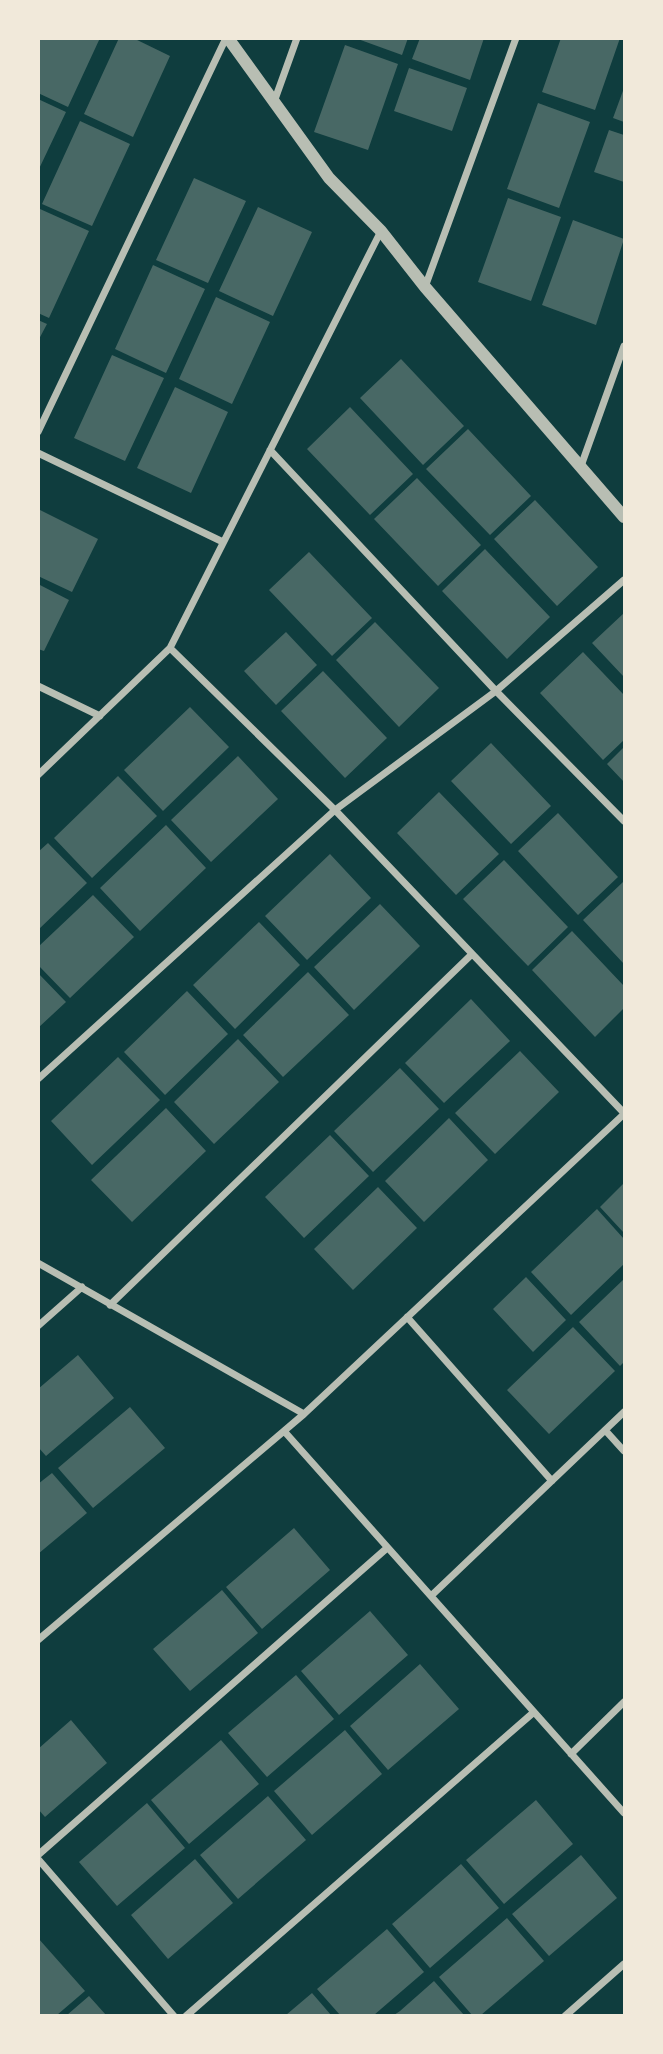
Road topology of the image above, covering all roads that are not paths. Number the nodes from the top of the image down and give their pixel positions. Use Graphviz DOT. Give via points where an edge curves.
graph roads {
  1 [pos="227,38"];
  2 [pos="297,38"];
  3 [pos="516,38"];
  4 [pos="274,103"];
  5 [pos="381,231"];
  6 [pos="425,287"];
  7 [pos="625,346"];
  8 [pos="38,432"];
  9 [pos="270,450"];
  10 [pos="38,453"];
  11 [pos="581,466"];
  12 [pos="625,517"];
  13 [pos="223,542"];
  14 [pos="625,580"];
  15 [pos="170,648"];
  16 [pos="38,686"];
  17 [pos="496,691"];
  18 [pos="100,716"];
  19 [pos="38,775"];
  20 [pos="335,810"];
  21 [pos="625,821"];
  22 [pos="471,956"];
  23 [pos="38,1079"];
  24 [pos="625,1113"];
  25 [pos="38,1263"];
  26 [pos="82,1287"];
  27 [pos="110,1306"];
  28 [pos="407,1317"];
  29 [pos="38,1326"];
  30 [pos="625,1412"];
  31 [pos="304,1414"];
  32 [pos="605,1430"];
  33 [pos="284,1431"];
  34 [pos="625,1451"];
  35 [pos="552,1481"];
  36 [pos="387,1548"];
  37 [pos="431,1596"];
  38 [pos="38,1640"];
  39 [pos="625,1702"];
  40 [pos="534,1712"];
  41 [pos="571,1754"];
  42 [pos="625,1813"];
  43 [pos="38,1857"];
  44 [pos="625,1964"];
  45 [pos="174,2015"];
  46 [pos="186,2015"];
  47 [pos="565,2015"];
  1 -- 4 [label="street"];
  1 -- 8 [label="street"];
  2 -- 4 [label="street"];
  3 -- 6 [label="street"];
  4 -- 5 [label="street" via="329,178"];
  5 -- 6 [label="street"];
  5 -- 9 [label="street"];
  6 -- 11 [label="street"];
  7 -- 11 [label="street"];
  9 -- 13 [label="street"];
  9 -- 17 [label="street"];
  10 -- 13 [label="street"];
  11 -- 12 [label="street"];
  13 -- 15 [label="street"];
  14 -- 17 [label="street"];
  15 -- 18 [label="street"];
  15 -- 20 [label="street"];
  16 -- 18 [label="street"];
  17 -- 20 [label="street"];
  17 -- 21 [label="street"];
  18 -- 19 [label="street"];
  20 -- 22 [label="street"];
  20 -- 23 [label="street"];
  22 -- 24 [label="street"];
  22 -- 27 [label="street"];
  24 -- 28 [label="street"];
  25 -- 26 [label="street"];
  26 -- 27 [label="street"];
  26 -- 29 [label="street"];
  27 -- 31 [label="street"];
  28 -- 31 [label="street"];
  28 -- 35 [label="street"];
  30 -- 32 [label="street"];
  31 -- 33 [label="street"];
  32 -- 34 [label="street"];
  32 -- 35 [label="street"];
  33 -- 36 [label="street"];
  33 -- 38 [label="street"];
  35 -- 37 [label="street"];
  36 -- 37 [label="street"];
  36 -- 43 [label="street"];
  37 -- 40 [label="street"];
  39 -- 41 [label="street"];
  40 -- 41 [label="street"];
  40 -- 46 [label="street"];
  41 -- 42 [label="street"];
  43 -- 45 [label="street"];
  44 -- 47 [label="street"];
}
